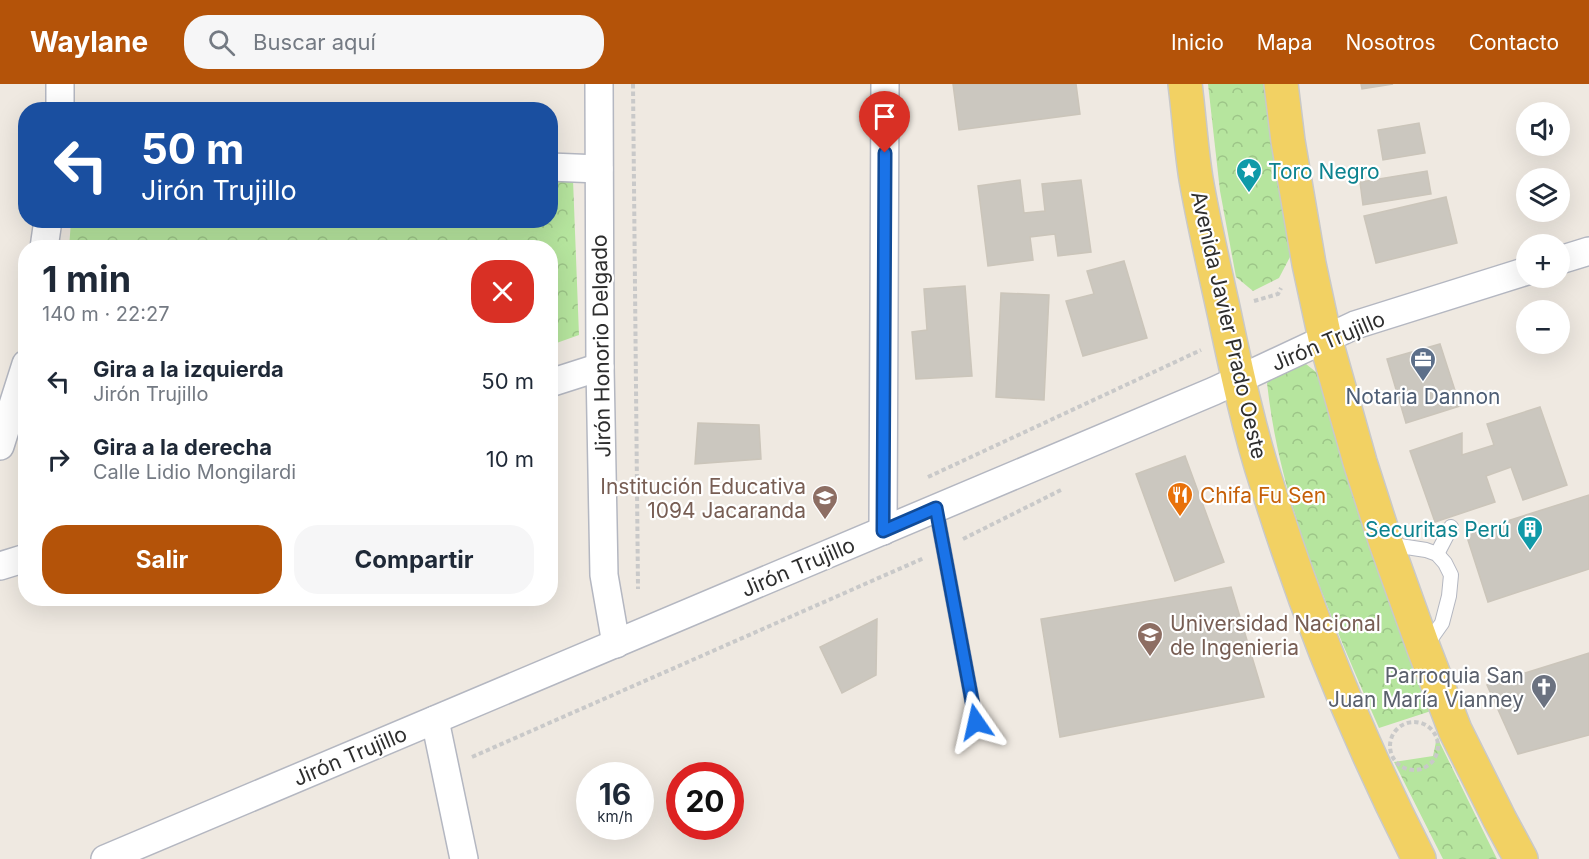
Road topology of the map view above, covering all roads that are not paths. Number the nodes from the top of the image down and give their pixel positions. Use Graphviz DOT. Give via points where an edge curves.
graph roads {
  1 [pos="60,84"];
  2 [pos="599,84"];
  3 [pos="885,84"];
  4 [pos="1185,84"];
  5 [pos="1281,84"];
  6 [pos="60,102"];
  7 [pos="558,167"];
  8 [pos="599,169"];
  9 [pos="1589,251"];
  10 [pos="1570,257"];
  11 [pos="1516,274"];
  12 [pos="1325,338"];
  13 [pos="600,367"];
  14 [pos="558,380"];
  15 [pos="1238,380"];
  16 [pos="18,389"];
  17 [pos="0,446"];
  18 [pos="936,508"];
  19 [pos="1451,527"];
  20 [pos="883,531"];
  21 [pos="1386,543"];
  22 [pos="1437,554"];
  23 [pos="18,560"];
  24 [pos="0,566"];
  25 [pos="616,644"];
  26 [pos="1424,649"];
  27 [pos="435,720"];
  28 [pos="976,722"];
  29 [pos="105,859"];
  30 [pos="464,859"];
  31 [pos="1419,859"];
  32 [pos="1521,859"];
  1 -- 6 [label="street"];
  2 -- 8 [label="street, Jirón Honorio Delgado"];
  3 -- 20 [label="street"];
  4 -- 15 [label="main road, Avenida Javier Prado Oeste" via="1196,177"];
  5 -- 12 [label="main road" via="1309,264"];
  7 -- 8 [label="street"];
  8 -- 13 [label="street, Jirón Honorio Delgado"];
  9 -- 10 [label="street"];
  11 -- 12 [label="street, Jirón Trujillo"];
  12 -- 15 [label="street, Jirón Trujillo"];
  12 -- 21 [label="main road"];
  13 -- 14 [label="street"];
  13 -- 25 [label="street, Jirón Honorio Delgado" via="604,574"];
  15 -- 18 [label="street, Jirón Trujillo"];
  15 -- 31 [label="main road, Avenida Javier Prado Oeste" via="1266,483 1302,590 1372,761"];
  16 -- 17 [label="street"];
  18 -- 20 [label="street, Jirón Trujillo"];
  18 -- 28 [label="lane"];
  19 -- 22 [label="lane"];
  20 -- 25 [label="street, Jirón Trujillo"];
  21 -- 22 [label="lane"];
  21 -- 26 [label="main road"];
  22 -- 26 [label="lane" via="1451,575 1449,596 1442,623"];
  23 -- 24 [label="street"];
  25 -- 27 [label="street, Jirón Trujillo"];
  26 -- 32 [label="main road" via="1455,730"];
  27 -- 29 [label="street, Jirón Trujillo"];
  27 -- 30 [label="street"];
}
